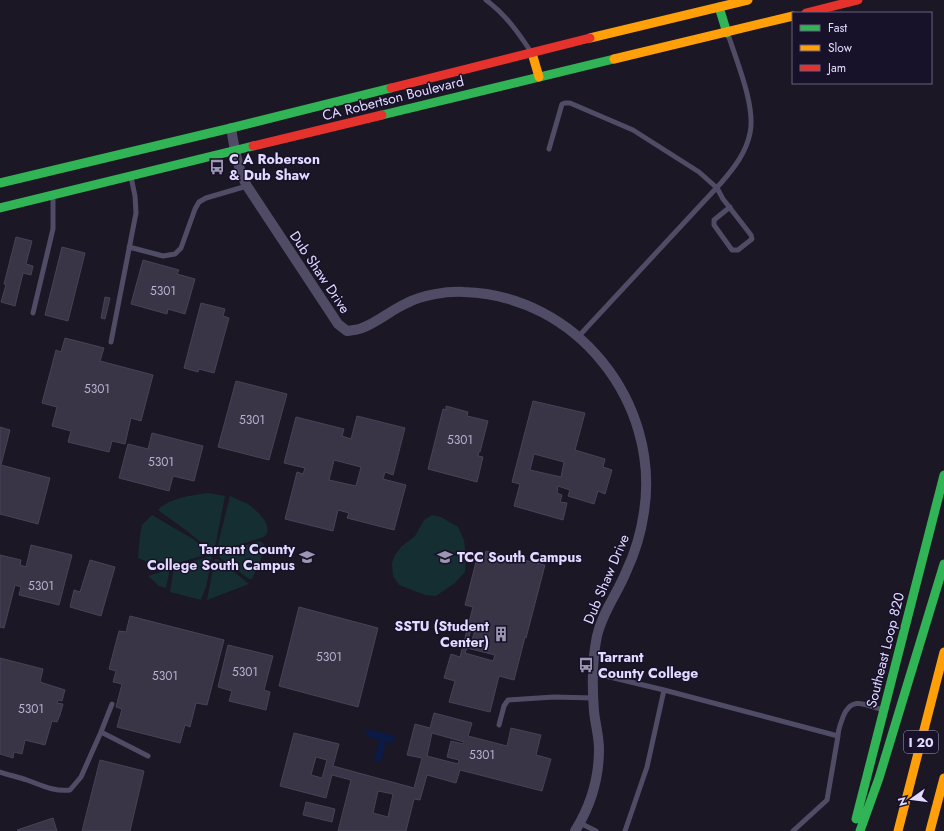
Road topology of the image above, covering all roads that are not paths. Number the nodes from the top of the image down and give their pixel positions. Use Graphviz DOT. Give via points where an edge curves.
graph roads {
  1 [pos="486,0"];
  2 [pos="748,0"];
  3 [pos="858,0"];
  4 [pos="719,7"];
  5 [pos="810,12"];
  6 [pos="792,16"];
  7 [pos="727,33"];
  8 [pos="532,52"];
  9 [pos="539,78"];
  10 [pos="231,128"];
  11 [pos="549,149"];
  12 [pos="236,151"];
  13 [pos="131,176"];
  14 [pos="50,183"];
  15 [pos="0,184"];
  16 [pos="246,186"];
  17 [pos="717,188"];
  18 [pos="730,207"];
  19 [pos="0,208"];
  20 [pos="129,247"];
  21 [pos="33,314"];
  22 [pos="578,337"];
  23 [pos="111,342"];
  24 [pos="944,475"];
  25 [pos="944,564"];
  26 [pos="944,652"];
  27 [pos="593,673"];
  28 [pos="664,690"];
  29 [pos="594,698"];
  30 [pos="112,704"];
  31 [pos="884,710"];
  32 [pos="499,725"];
  33 [pos="102,732"];
  34 [pos="838,736"];
  35 [pos="148,756"];
  36 [pos="0,772"];
  37 [pos="944,778"];
  38 [pos="578,827"];
  39 [pos="596,831"];
  40 [pos="625,831"];
  41 [pos="793,831"];
  42 [pos="851,831"];
  43 [pos="860,831"];
  44 [pos="898,831"];
  45 [pos="930,831"];
  1 -- 8 [label="lane" via="501,12"];
  2 -- 4 [label="main road, CA Robertson Boulevard"];
  3 -- 5 [label="main road"];
  4 -- 7 [label="main road"];
  4 -- 8 [label="main road, CA Robertson Boulevard"];
  6 -- 7 [label="main road, CA Robertson Boulevard"];
  7 -- 9 [label="main road, CA Robertson Boulevard"];
  7 -- 17 [label="lane" via="748,99 751,131 742,156"];
  8 -- 9 [label="main road"];
  8 -- 10 [label="main road, CA Robertson Boulevard"];
  9 -- 12 [label="main road, CA Robertson Boulevard"];
  10 -- 12 [label="street, Dub Shaw Drive"];
  10 -- 14 [label="main road, CA Robertson Boulevard"];
  11 -- 17 [label="lane" via="562,104 570,103 633,130 699,172"];
  12 -- 13 [label="main road, CA Robertson Boulevard"];
  12 -- 16 [label="street, Dub Shaw Drive"];
  13 -- 14 [label="main road, CA Robertson Boulevard"];
  13 -- 20 [label="lane" via="136,213"];
  14 -- 15 [label="main road, CA Robertson Boulevard"];
  14 -- 19 [label="main road, CA Robertson Boulevard"];
  14 -- 21 [label="lane" via="53,229"];
  16 -- 20 [label="lane" via="198,202 181,248 175,254 164,256"];
  16 -- 22 [label="street, Dub Shaw Drive" via="338,324 347,331 361,329 408,302 429,295 463,292 502,296 523,303 544,312"];
  17 -- 18 [label="lane"];
  17 -- 22 [label="lane"];
  18 -- 18 [label="lane" via="752,239 738,250 732,250 714,225 714,220"];
  20 -- 23 [label="lane"];
  22 -- 27 [label="street, Dub Shaw Drive" via="612,373 624,393 636,421 644,455 646,484 638,542 603,619"];
  24 -- 31 [label="main road, Southeast Loop 820"];
  25 -- 43 [label="main road" via="877,785"];
  26 -- 44 [label="main road, I 20"];
  27 -- 28 [label="lane"];
  27 -- 29 [label="street, Dub Shaw Drive"];
  28 -- 34 [label="lane"];
  28 -- 40 [label="lane" via="647,767"];
  29 -- 32 [label="lane" via="508,700"];
  29 -- 38 [label="street, Dub Shaw Drive" via="598,767 589,804"];
  30 -- 33 [label="lane"];
  31 -- 34 [label="lane" via="860,703 849,706 838,730"];
  31 -- 42 [label="main road, Southeast Loop 820" via="860,808"];
  33 -- 35 [label="lane"];
  33 -- 36 [label="lane" via="81,777 70,790 55,790"];
  34 -- 41 [label="lane" via="827,800"];
  37 -- 45 [label="main road"];
  38 -- 39 [label="lane"];
}
